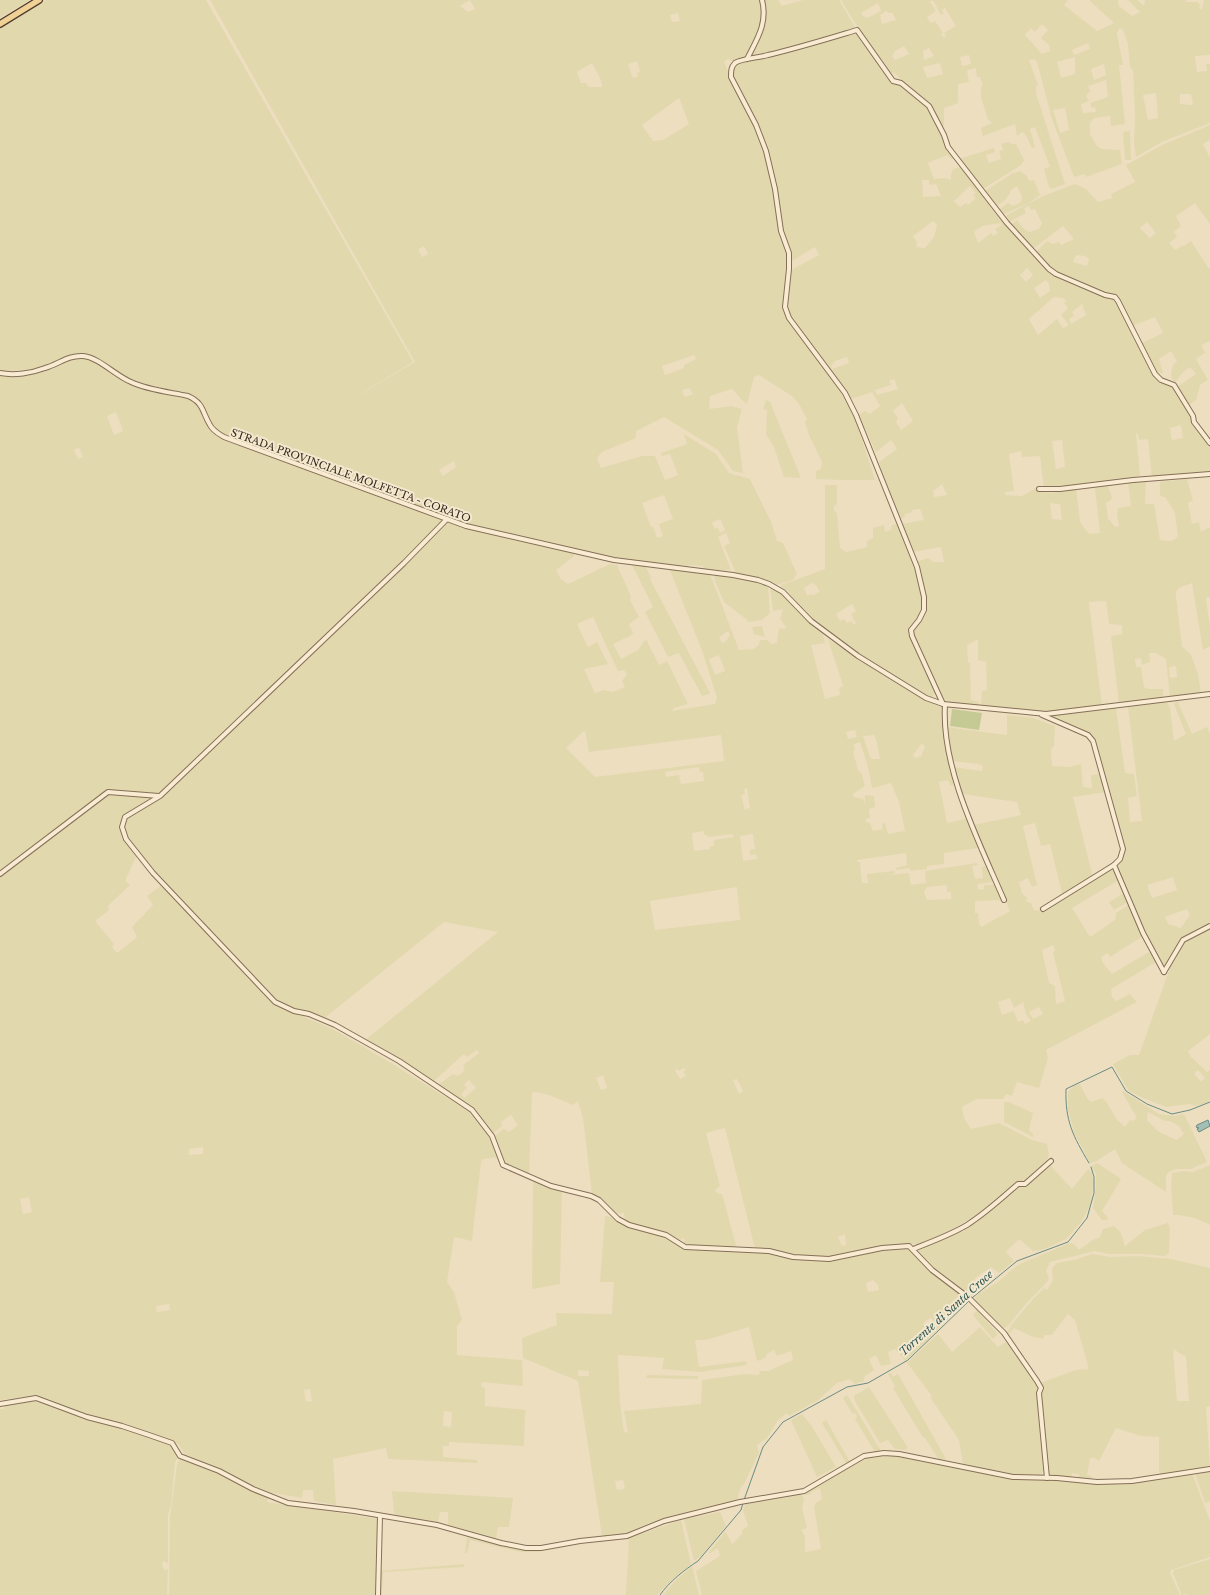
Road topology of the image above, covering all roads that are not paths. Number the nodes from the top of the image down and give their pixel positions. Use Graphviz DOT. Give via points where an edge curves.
graph roads {
  1 [pos="39,0"];
  2 [pos="762,0"];
  3 [pos="0,24"];
  4 [pos="748,59"];
  5 [pos="0,373"];
  6 [pos="1210,443"];
  7 [pos="1210,474"];
  8 [pos="1040,489"];
  9 [pos="447,519"];
  10 [pos="1210,694"];
  11 [pos="944,705"];
  12 [pos="1039,714"];
  13 [pos="160,796"];
  14 [pos="1114,865"];
  15 [pos="0,874"];
  16 [pos="1004,900"];
  17 [pos="1043,909"];
  18 [pos="1210,926"];
  19 [pos="1051,1161"];
  20 [pos="913,1249"];
  21 [pos="0,1404"];
  22 [pos="1210,1469"];
  23 [pos="1047,1478"];
  24 [pos="380,1516"];
  25 [pos="378,1595"];
  1 -- 3 [label="main road"];
  2 -- 4 [label="street" via="763,26"];
  4 -- 6 [label="street" via="806,46 857,30 893,81 901,83 929,106 948,147 1007,223 1050,269 1063,277 1115,297 1155,374 1161,380 1174,384 1194,422"];
  4 -- 11 [label="street" via="735,63 730,69 730,77 756,125 766,151 775,188 781,231 789,253 790,269 785,307 789,318 845,393 917,567 924,597 924,610 911,630 912,636"];
  5 -- 9 [label="street, STRADA PROVINCIALE MOLFETTA - CORATO" via="18,374 45,369 66,358 85,356 132,382 196,399 210,426 224,437"];
  7 -- 8 [label="street"];
  9 -- 11 [label="street, STRADA PROVINCIALE MOLFETTA - CORATO" via="466,526 609,559 733,575 769,584 783,592 802,613 858,656 926,698"];
  9 -- 13 [label="street"];
  10 -- 12 [label="street, STRADA PROVINCIALE MOLFETTA - CORATO"];
  11 -- 12 [label="street, STRADA PROVINCIALE MOLFETTA - CORATO"];
  11 -- 16 [label="street" via="950,763"];
  12 -- 14 [label="street" via="1088,735 1093,741 1123,849 1120,859"];
  13 -- 15 [label="street" via="108,792"];
  13 -- 20 [label="street" via="125,817 122,828 126,839 153,873 275,1002 294,1011 309,1014 354,1036 399,1061 472,1110 492,1136 503,1165 551,1186 592,1196 618,1219 629,1225 666,1235 685,1247 769,1251 792,1257 829,1259 882,1248 909,1246"];
  14 -- 17 [label="street"];
  14 -- 18 [label="street" via="1143,933 1164,972 1183,940"];
  19 -- 20 [label="street" via="1025,1184 1018,1184 967,1225"];
  20 -- 23 [label="street" via="932,1270 970,1300 1004,1333 1041,1388 1039,1393"];
  21 -- 24 [label="street" via="36,1398 87,1417 172,1443 180,1456 288,1503"];
  22 -- 23 [label="street" via="1132,1481 1097,1482"];
  23 -- 24 [label="street" via="1013,1477 884,1453 864,1456 804,1491 748,1500 664,1521 627,1536 541,1548 501,1544 437,1525"];
  24 -- 25 [label="street"];
}
